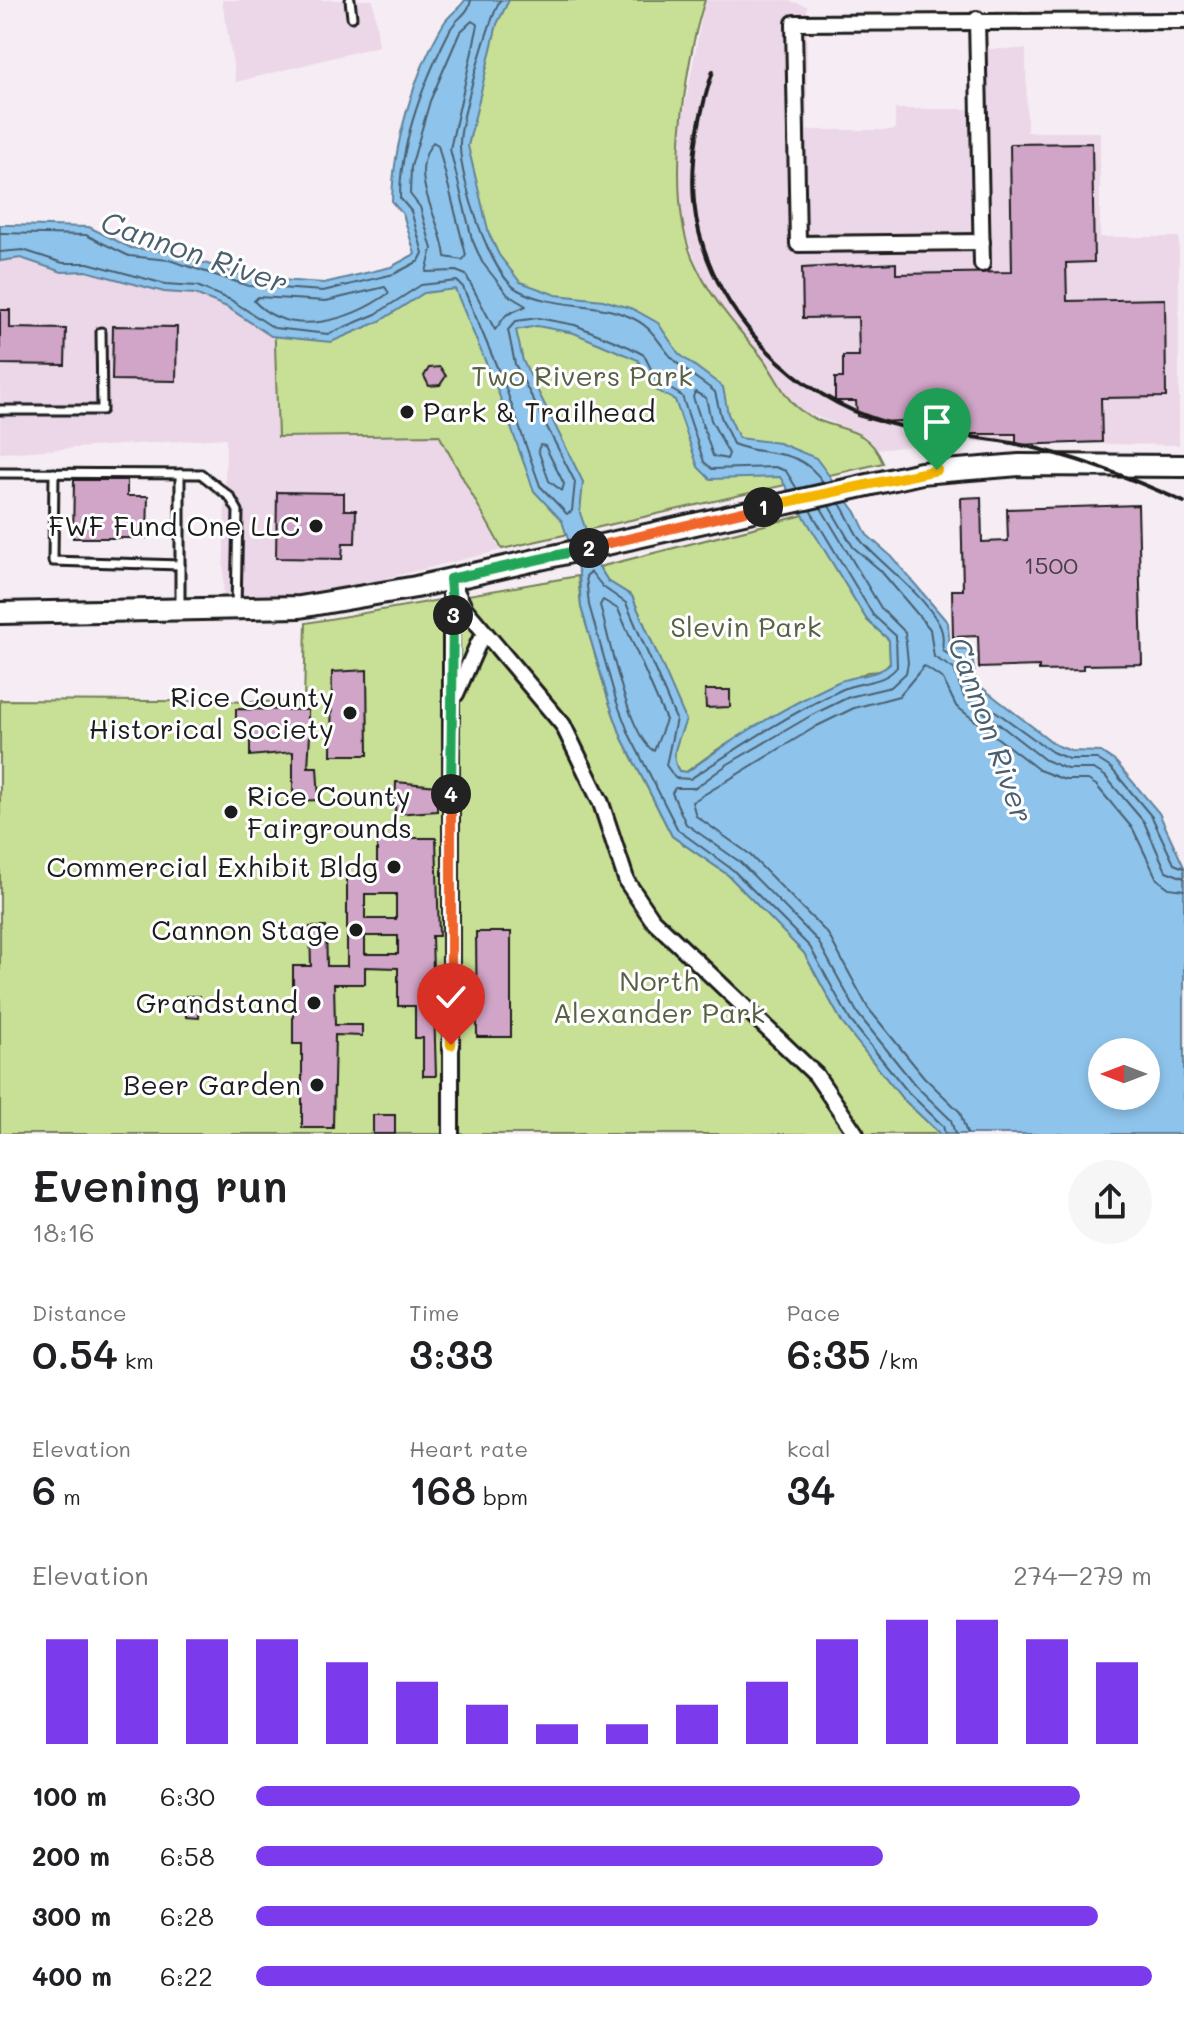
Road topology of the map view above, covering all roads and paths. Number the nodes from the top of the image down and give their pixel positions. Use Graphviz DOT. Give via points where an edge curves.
graph roads {
  1 [pos="350,0"];
  2 [pos="352,17"];
  3 [pos="977,19"];
  4 [pos="1184,21"];
  5 [pos="982,242"];
  6 [pos="982,264"];
  7 [pos="101,332"];
  8 [pos="0,410"];
  9 [pos="1184,466"];
  10 [pos="0,473"];
  11 [pos="54,473"];
  12 [pos="180,474"];
  13 [pos="180,565"];
  14 [pos="450,579"];
  15 [pos="236,610"];
  16 [pos="180,611"];
  17 [pos="0,613"];
  18 [pos="486,636"];
  19 [pos="452,706"];
  20 [pos="451,1134"];
  21 [pos="856,1134"];
  1 -- 2 [label="lane"];
  3 -- 4 [label="street"];
  3 -- 5 [label="street"];
  3 -- 5 [label="street" via="794,23 798,244"];
  5 -- 6 [label="street"];
  7 -- 8 [label="lane" via="102,410"];
  9 -- 14 [label="street" via="937,470"];
  10 -- 11 [label="lane"];
  11 -- 12 [label="lane"];
  11 -- 13 [label="lane" via="53,561"];
  12 -- 13 [label="lane"];
  12 -- 15 [label="lane" via="201,474 213,481 238,511"];
  13 -- 16 [label="lane"];
  14 -- 15 [label="street" via="300,607"];
  14 -- 18 [label="street"];
  14 -- 19 [label="street"];
  15 -- 16 [label="street"];
  16 -- 17 [label="street"];
  18 -- 19 [label="street"];
  18 -- 21 [label="street" via="563,725 601,803 627,882 652,919 816,1075"];
  19 -- 20 [label="street"];
}
